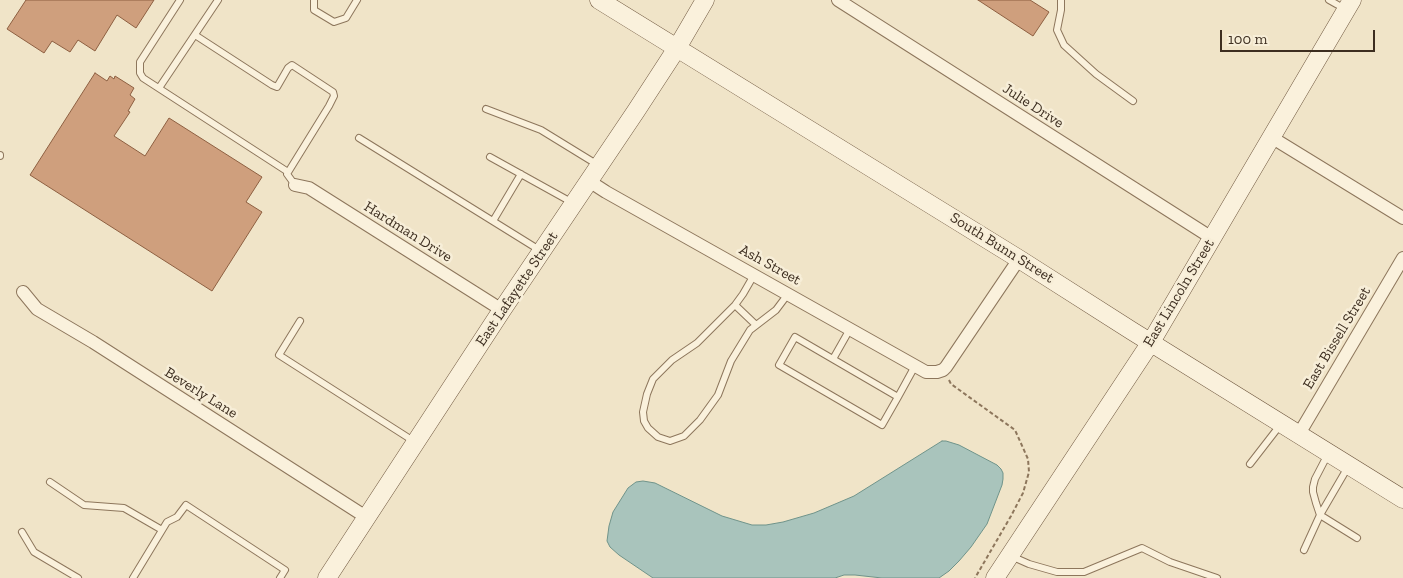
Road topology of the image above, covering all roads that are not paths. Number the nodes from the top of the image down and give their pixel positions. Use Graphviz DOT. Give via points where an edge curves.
graph roads {
  1 [pos="180,0"];
  2 [pos="218,0"];
  3 [pos="314,0"];
  4 [pos="357,0"];
  5 [pos="599,0"];
  6 [pos="705,0"];
  7 [pos="838,0"];
  8 [pos="1061,0"];
  9 [pos="1329,0"];
  10 [pos="1349,5"];
  11 [pos="194,35"];
  12 [pos="677,48"];
  13 [pos="159,88"];
  14 [pos="1133,101"];
  15 [pos="486,109"];
  16 [pos="1271,137"];
  17 [pos="358,138"];
  18 [pos="490,157"];
  19 [pos="599,166"];
  20 [pos="288,172"];
  21 [pos="520,174"];
  22 [pos="589,181"];
  23 [pos="295,185"];
  24 [pos="574,204"];
  25 [pos="1403,218"];
  26 [pos="493,221"];
  27 [pos="1212,238"];
  28 [pos="542,251"];
  29 [pos="1403,258"];
  30 [pos="1019,259"];
  31 [pos="754,275"];
  32 [pos="23,292"];
  33 [pos="788,294"];
  34 [pos="735,305"];
  35 [pos="502,310"];
  36 [pos="300,321"];
  37 [pos="756,325"];
  38 [pos="850,329"];
  39 [pos="1151,342"];
  40 [pos="833,359"];
  41 [pos="915,366"];
  42 [pos="898,397"];
  43 [pos="1281,423"];
  44 [pos="1299,434"];
  45 [pos="416,442"];
  46 [pos="1328,452"];
  47 [pos="1250,464"];
  48 [pos="1349,466"];
  49 [pos="50,482"];
  50 [pos="1403,499"];
  51 [pos="1320,515"];
  52 [pos="366,517"];
  53 [pos="162,530"];
  54 [pos="22,532"];
  55 [pos="1357,538"];
  56 [pos="1304,550"];
  57 [pos="1010,556"];
  58 [pos="329,577"];
  59 [pos="78,578"];
  60 [pos="133,578"];
  61 [pos="280,578"];
  62 [pos="995,578"];
  63 [pos="1217,578"];
  1 -- 13 [label="lane" via="140,62 143,78"];
  2 -- 11 [label="lane"];
  3 -- 4 [label="lane" via="314,10 334,22 346,18"];
  5 -- 12 [label="street, South Bunn Street"];
  6 -- 12 [label="street, East Lafayette Street"];
  7 -- 27 [label="street, Julie Drive"];
  8 -- 14 [label="lane" via="1057,30 1064,45"];
  9 -- 10 [label="lane"];
  10 -- 16 [label="street, East Lincoln Street"];
  11 -- 13 [label="lane"];
  11 -- 20 [label="lane" via="272,86 277,86 292,65 333,92 329,106"];
  12 -- 19 [label="street, East Lafayette Street"];
  12 -- 30 [label="street, South Bunn Street"];
  13 -- 20 [label="lane"];
  15 -- 19 [label="lane" via="541,130"];
  16 -- 25 [label="street"];
  16 -- 27 [label="street, East Lincoln Street"];
  17 -- 26 [label="lane"];
  18 -- 21 [label="lane"];
  19 -- 22 [label="street, East Lafayette Street"];
  20 -- 23 [label="lane"];
  21 -- 24 [label="lane"];
  21 -- 26 [label="lane"];
  22 -- 24 [label="street, East Lafayette Street"];
  22 -- 31 [label="street, Ash Street"];
  23 -- 35 [label="street, Hardman Drive" via="309,188"];
  24 -- 28 [label="street, East Lafayette Street"];
  26 -- 28 [label="lane"];
  27 -- 39 [label="street, East Lincoln Street"];
  28 -- 35 [label="street, East Lafayette Street"];
  29 -- 44 [label="street, East Bissell Street"];
  30 -- 39 [label="street, South Bunn Street"];
  30 -- 41 [label="street, Ash Street" via="940,371 926,372"];
  31 -- 33 [label="street, Ash Street"];
  31 -- 34 [label="lane"];
  32 -- 52 [label="street, Beverly Lane" via="37,309"];
  33 -- 37 [label="lane" via="776,310"];
  33 -- 38 [label="street, Ash Street"];
  34 -- 37 [label="lane"];
  34 -- 37 [label="lane" via="697,343 672,360 653,379 642,412 648,428 658,437 670,441 684,436 711,406 732,361"];
  35 -- 45 [label="street, East Lafayette Street"];
  36 -- 45 [label="lane" via="279,355"];
  38 -- 40 [label="lane"];
  38 -- 41 [label="street, Ash Street"];
  39 -- 43 [label="street, South Bunn Street"];
  39 -- 57 [label="street, East Lincoln Street"];
  40 -- 42 [label="lane"];
  40 -- 42 [label="lane" via="795,337 779,365 882,425"];
  41 -- 42 [label="lane"];
  43 -- 44 [label="street, South Bunn Street"];
  43 -- 47 [label="lane"];
  44 -- 46 [label="street, South Bunn Street"];
  45 -- 52 [label="street, East Lafayette Street"];
  46 -- 48 [label="street, South Bunn Street"];
  46 -- 51 [label="lane" via="1313,487"];
  48 -- 50 [label="street, South Bunn Street"];
  48 -- 51 [label="lane"];
  49 -- 53 [label="lane" via="84,505 124,508"];
  51 -- 55 [label="lane"];
  51 -- 56 [label="lane"];
  52 -- 58 [label="street, East Lafayette Street"];
  53 -- 60 [label="lane"];
  53 -- 61 [label="lane" via="186,506 285,570"];
  54 -- 59 [label="lane" via="34,552"];
  57 -- 62 [label="street, East Lincoln Street"];
  57 -- 63 [label="lane" via="1057,572 1084,572 1142,548 1170,562"];
}
